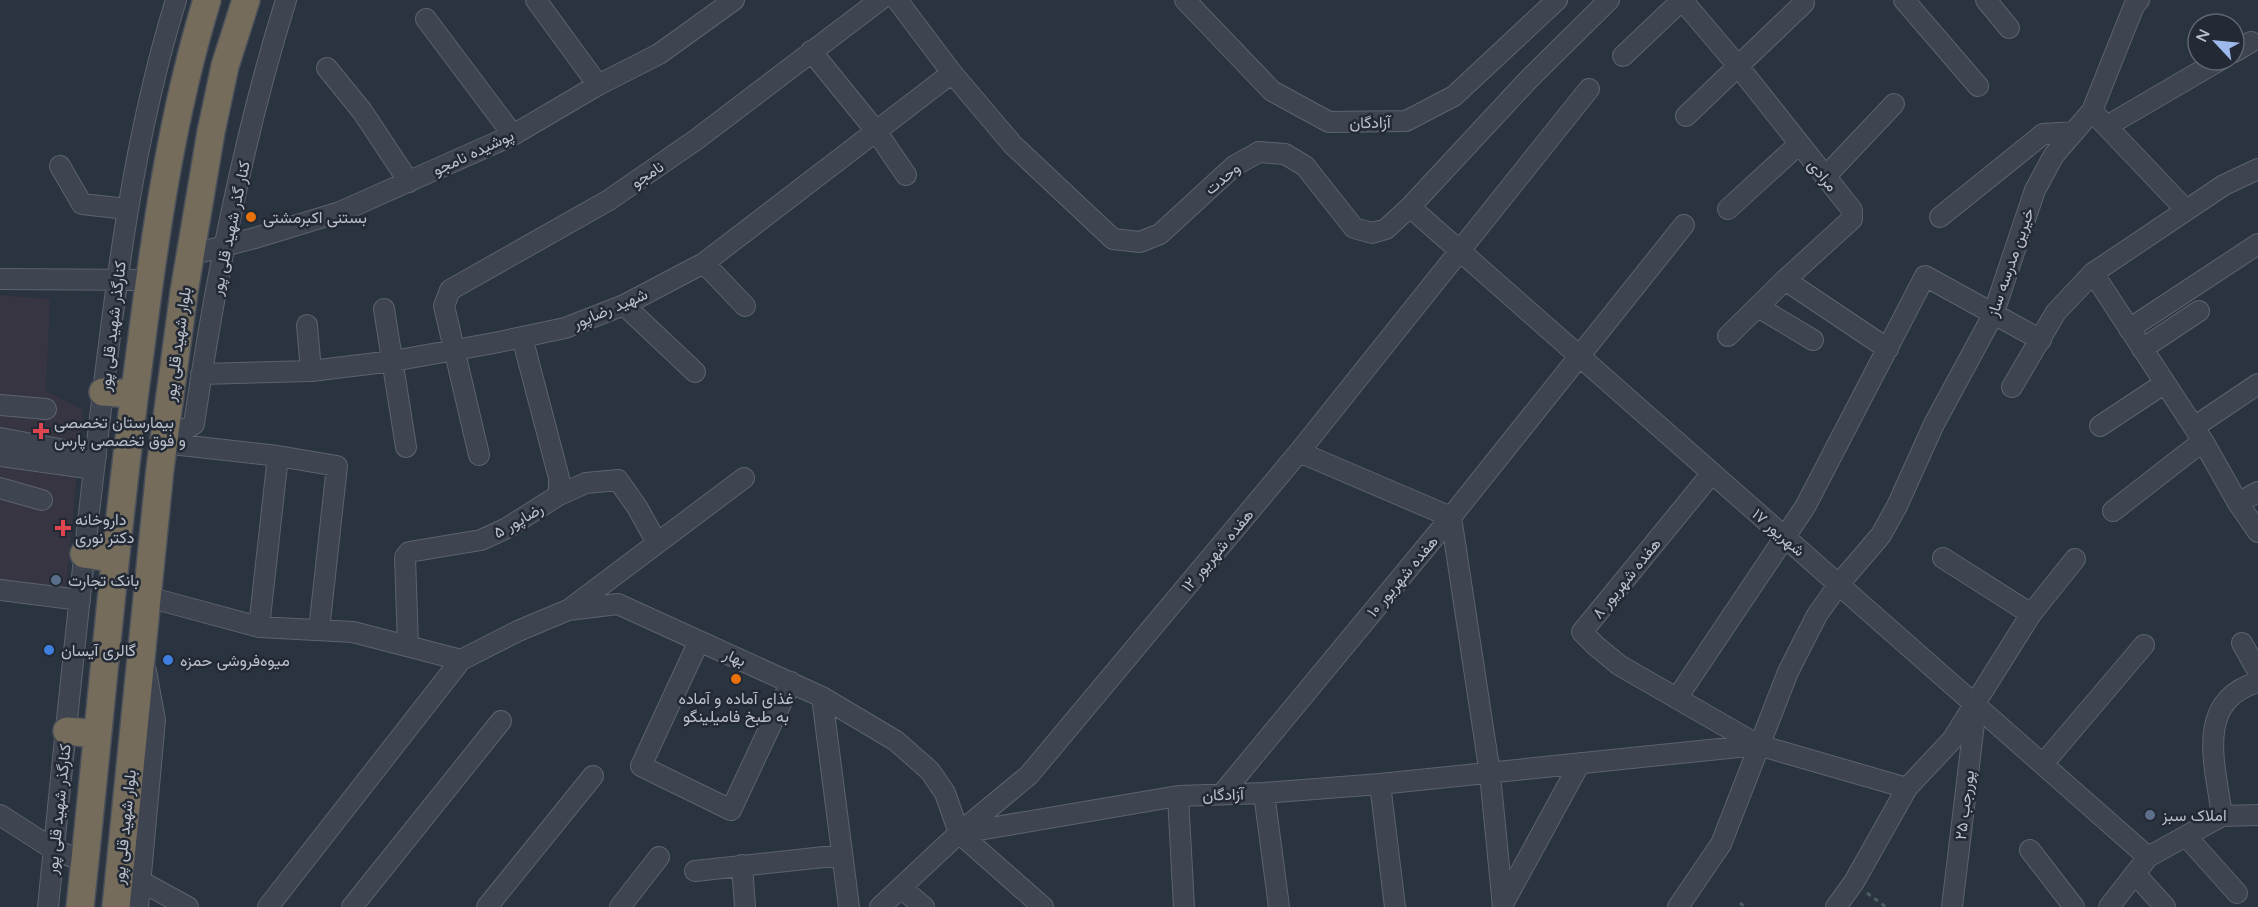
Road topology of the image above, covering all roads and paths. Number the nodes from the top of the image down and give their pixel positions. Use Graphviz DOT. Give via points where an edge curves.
graph roads {
  1 [pos="176,0"];
  2 [pos="207,0"];
  3 [pos="246,0"];
  4 [pos="286,0"];
  5 [pos="536,0"];
  6 [pos="734,0"];
  7 [pos="880,0"];
  8 [pos="897,0"];
  9 [pos="1185,0"];
  10 [pos="1557,0"];
  11 [pos="1610,0"];
  12 [pos="1682,0"];
  13 [pos="1904,0"];
  14 [pos="1986,0"];
  15 [pos="2139,0"];
  16 [pos="1804,3"];
  17 [pos="426,19"];
  18 [pos="2009,28"];
  19 [pos="2251,42"];
  20 [pos="2246,45"];
  21 [pos="811,51"];
  22 [pos="1623,56"];
  23 [pos="190,59"];
  24 [pos="225,66"];
  25 [pos="1738,66"];
  26 [pos="327,68"];
  27 [pos="2199,72"];
  28 [pos="952,73"];
  29 [pos="598,85"];
  30 [pos="1978,86"];
  31 [pos="1588,89"];
  32 [pos="1894,104"];
  33 [pos="2092,111"];
  34 [pos="1686,116"];
  35 [pos="2107,126"];
  36 [pos="876,131"];
  37 [pos="2074,132"];
  38 [pos="513,135"];
  39 [pos="1798,145"];
  40 [pos="60,166"];
  41 [pos="2258,169"];
  42 [pos="906,175"];
  43 [pos="1824,177"];
  44 [pos="409,182"];
  45 [pos="1410,207"];
  46 [pos="128,209"];
  47 [pos="1728,209"];
  48 [pos="2186,210"];
  49 [pos="1940,217"];
  50 [pos="1684,225"];
  51 [pos="2258,244"];
  52 [pos="224,246"];
  53 [pos="1460,251"];
  54 [pos="190,255"];
  55 [pos="704,263"];
  56 [pos="2093,273"];
  57 [pos="0,279"];
  58 [pos="117,279"];
  59 [pos="149,280"];
  60 [pos="1785,280"];
  61 [pos="624,305"];
  62 [pos="745,306"];
  63 [pos="1758,308"];
  64 [pos="384,309"];
  65 [pos="2199,311"];
  66 [pos="1993,315"];
  67 [pos="307,325"];
  68 [pos="2129,329"];
  69 [pos="1728,336"];
  70 [pos="522,337"];
  71 [pos="1813,340"];
  72 [pos="2041,340"];
  73 [pos="1888,349"];
  74 [pos="2142,349"];
  75 [pos="453,350"];
  76 [pos="1580,357"];
  77 [pos="393,361"];
  78 [pos="311,371"];
  79 [pos="695,372"];
  80 [pos="201,374"];
  81 [pos="2164,383"];
  82 [pos="2258,384"];
  83 [pos="2012,387"];
  84 [pos="103,392"];
  85 [pos="134,394"];
  86 [pos="0,405"];
  87 [pos="20,408"];
  88 [pos="46,409"];
  89 [pos="2100,426"];
  90 [pos="2198,434"];
  91 [pos="163,443"];
  92 [pos="406,447"];
  93 [pos="8,449"];
  94 [pos="1299,452"];
  95 [pos="479,455"];
  96 [pos="278,456"];
  97 [pos="95,462"];
  98 [pos="1712,472"];
  99 [pos="744,478"];
  100 [pos="4,489"];
  101 [pos="2258,492"];
  102 [pos="559,495"];
  103 [pos="42,500"];
  104 [pos="2238,503"];
  105 [pos="2113,511"];
  106 [pos="1451,517"];
  107 [pos="2258,532"];
  108 [pos="1786,538"];
  109 [pos="657,543"];
  110 [pos="84,554"];
  111 [pos="115,558"];
  112 [pos="1943,558"];
  113 [pos="2075,559"];
  114 [pos="1839,584"];
  115 [pos="0,590"];
  116 [pos="148,597"];
  117 [pos="80,600"];
  118 [pos="568,610"];
  119 [pos="2031,614"];
  120 [pos="259,627"];
  121 [pos="319,630"];
  122 [pos="699,640"];
  123 [pos="2242,643"];
  124 [pos="2144,645"];
  125 [pos="408,646"];
  126 [pos="142,651"];
  127 [pos="461,660"];
  128 [pos="2258,672"];
  129 [pos="790,682"];
  130 [pos="2258,682"];
  131 [pos="822,697"];
  132 [pos="1677,698"];
  133 [pos="1976,704"];
  134 [pos="501,721"];
  135 [pos="67,731"];
  136 [pos="97,734"];
  137 [pos="1758,745"];
  138 [pos="1580,763"];
  139 [pos="2043,765"];
  140 [pos="1490,774"];
  141 [pos="593,776"];
  142 [pos="1380,784"];
  143 [pos="1907,788"];
  144 [pos="1264,793"];
  145 [pos="1222,794"];
  146 [pos="1178,796"];
  147 [pos="0,815"];
  148 [pos="2258,815"];
  149 [pos="2222,816"];
  150 [pos="959,834"];
  151 [pos="2186,836"];
  152 [pos="53,849"];
  153 [pos="2030,850"];
  154 [pos="842,855"];
  155 [pos="659,857"];
  156 [pos="2148,857"];
  157 [pos="85,862"];
  158 [pos="742,865"];
  159 [pos="696,870"];
  160 [pos="2135,874"];
  161 [pos="142,882"];
  162 [pos="902,888"];
  163 [pos="2237,893"];
  164 [pos="1740,903"];
  165 [pos="1503,906"];
  166 [pos="48,907"];
  167 [pos="80,907"];
  168 [pos="116,907"];
  169 [pos="138,907"];
  170 [pos="188,907"];
  171 [pos="268,907"];
  172 [pos="352,907"];
  173 [pos="487,907"];
  174 [pos="620,907"];
  175 [pos="745,907"];
  176 [pos="849,907"];
  177 [pos="880,907"];
  178 [pos="924,907"];
  179 [pos="1043,907"];
  180 [pos="1184,907"];
  181 [pos="1279,907"];
  182 [pos="1395,907"];
  183 [pos="1678,907"];
  184 [pos="1744,907"];
  185 [pos="1836,907"];
  186 [pos="1952,907"];
  187 [pos="2074,907"];
  188 [pos="2109,907"];
  189 [pos="2165,907"];
  1 -- 46 [label="street, کنارگذر شهید قلی پور" via="141,130"];
  2 -- 23 [label="highway"];
  3 -- 24 [label="highway, بلوار شهید قلی پور"];
  4 -- 52 [label="street, کنار گذر شهید قلی پور" via="266,66"];
  5 -- 29 [label="street"];
  6 -- 29 [label="street, پوشیده نامجو" via="658,54"];
  7 -- 21 [label="street, نامجو"];
  8 -- 28 [label="street, وحدت"];
  9 -- 10 [label="street, آزادگان" via="1272,91 1329,123 1406,121 1454,96"];
  11 -- 45 [label="street, وحدت" via="1528,80"];
  12 -- 22 [label="street"];
  12 -- 25 [label="street, مرادی"];
  13 -- 30 [label="street"];
  14 -- 18 [label="street"];
  15 -- 33 [label="street, خیرین مدرسه ساز"];
  16 -- 25 [label="street"];
  17 -- 38 [label="street"];
  19 -- 20 [label="street"];
  21 -- 36 [label="street"];
  21 -- 75 [label="street, نامجو" via="697,139 609,200 450,290 444,306"];
  23 -- 24 [label="highway"];
  23 -- 59 [label="highway"];
  24 -- 54 [label="highway, بلوار شهید قلی پور"];
  25 -- 34 [label="street"];
  25 -- 39 [label="street, مرادی"];
  26 -- 44 [label="street" via="362,111"];
  27 -- 35 [label="street"];
  28 -- 36 [label="street, شهید رضاپور"];
  28 -- 45 [label="street, وحدت" via="1013,145 1113,239 1140,242 1160,234 1234,166 1259,152 1285,154 1305,166 1353,228 1372,232 1386,229"];
  29 -- 38 [label="street, پوشیده نامجو"];
  31 -- 53 [label="street, هفده شهریور ۱۲"];
  32 -- 43 [label="street"];
  33 -- 35 [label="street"];
  33 -- 37 [label="street, خیرین مدرسه ساز"];
  35 -- 48 [label="street"];
  36 -- 42 [label="street"];
  36 -- 55 [label="street, شهید رضاپور"];
  37 -- 49 [label="street" via="2043,134"];
  37 -- 66 [label="street, خیرین مدرسه ساز" via="2054,155 2035,190"];
  38 -- 44 [label="street, پوشیده نامجو"];
  39 -- 43 [label="street, مرادی"];
  39 -- 47 [label="street"];
  40 -- 46 [label="street" via="82,204"];
  41 -- 48 [label="street"];
  43 -- 60 [label="street, مرادی" via="1852,210 1852,219"];
  44 -- 52 [label="street, پوشیده نامجو" via="340,212"];
  45 -- 53 [label="street, ۱۷ شهریور"];
  46 -- 58 [label="street, کنارگذر شهید قلی پور"];
  48 -- 56 [label="street"];
  50 -- 76 [label="street, هفده شهریور ۱۰"];
  51 -- 68 [label="street"];
  52 -- 54 [label="street, پوشیده نامجو"];
  52 -- 80 [label="street, کنار گذر شهید قلی پور"];
  53 -- 76 [label="street, ۱۷ شهریور"];
  53 -- 94 [label="street, هفده شهریور ۱۲"];
  54 -- 91 [label="highway, بلوار شهید قلی پور"];
  55 -- 61 [label="street, شهید رضاپور"];
  55 -- 62 [label="street"];
  56 -- 68 [label="street"];
  56 -- 72 [label="street" via="2056,312"];
  57 -- 58 [label="street"];
  58 -- 59 [label="street"];
  58 -- 84 [label="street, کنارگذر شهید قلی پور"];
  59 -- 85 [label="highway"];
  60 -- 63 [label="street, مرادی"];
  60 -- 73 [label="street"];
  61 -- 70 [label="street, شهید رضاپور" via="565,328"];
  61 -- 79 [label="street"];
  63 -- 69 [label="street, مرادی"];
  63 -- 71 [label="street"];
  64 -- 77 [label="street"];
  65 -- 74 [label="street"];
  66 -- 72 [label="street"];
  66 -- 73 [label="street" via="1925,276"];
  66 -- 114 [label="street, خیرین مدرسه ساز" via="1934,424 1881,535"];
  67 -- 78 [label="street"];
  68 -- 74 [label="street"];
  70 -- 75 [label="street, شهید رضاپور"];
  70 -- 102 [label="street, رضاپور ۵" via="559,478"];
  72 -- 83 [label="street"];
  73 -- 108 [label="street"];
  74 -- 81 [label="street"];
  75 -- 77 [label="street, شهید رضاپور"];
  75 -- 95 [label="street, نامجو"];
  76 -- 98 [label="street, ۱۷ شهریور"];
  76 -- 106 [label="street, هفده شهریور ۱۰"];
  77 -- 78 [label="street, شهید رضاپور"];
  77 -- 92 [label="street"];
  78 -- 80 [label="street, شهید رضاپور"];
  80 -- 91 [label="street, کنار گذر شهید قلی پور" via="194,424"];
  81 -- 89 [label="street"];
  81 -- 90 [label="street"];
  82 -- 90 [label="street"];
  84 -- 85 [label="highway"];
  84 -- 97 [label="street, کنارگذر شهید قلی پور"];
  85 -- 111 [label="highway"];
  86 -- 87 [label="street"];
  87 -- 88 [label="street"];
  87 -- 93 [label="street"];
  90 -- 104 [label="street"];
  90 -- 105 [label="street"];
  91 -- 96 [label="street"];
  91 -- 116 [label="highway, بلوار شهید قلی پور"];
  93 -- 97 [label="street"];
  93 -- 100 [label="street"];
  94 -- 106 [label="street"];
  94 -- 150 [label="street, هفده شهریور ۱۲" via="1029,775"];
  96 -- 120 [label="street"];
  96 -- 121 [label="street" via="337,466"];
  97 -- 110 [label="street, کنارگذر شهید قلی پور"];
  98 -- 108 [label="street, ۱۷ شهریور"];
  98 -- 132 [label="street, هفده شهریور ۸" via="1582,632 1619,665"];
  99 -- 109 [label="street"];
  100 -- 103 [label="street"];
  101 -- 104 [label="street"];
  102 -- 109 [label="street" via="586,483 618,480"];
  102 -- 125 [label="street, رضاپور ۵" via="481,540 409,552 405,558"];
  104 -- 107 [label="street"];
  106 -- 140 [label="street"];
  106 -- 145 [label="street, هفده شهریور ۱۰"];
  108 -- 114 [label="street, ۱۷ شهریور"];
  108 -- 132 [label="street"];
  109 -- 118 [label="street"];
  110 -- 111 [label="highway"];
  110 -- 117 [label="street, کنارگذر شهید قلی پور"];
  111 -- 136 [label="highway"];
  112 -- 119 [label="street"];
  113 -- 119 [label="street"];
  114 -- 133 [label="street, ۱۷ شهریور"];
  114 -- 137 [label="street, خیرین مدرسه ساز" via="1817,615 1788,672"];
  115 -- 117 [label="street"];
  116 -- 120 [label="street"];
  116 -- 126 [label="highway, بلوار شهید قلی پور"];
  117 -- 135 [label="street, کنارگذر شهید قلی پور"];
  118 -- 122 [label="street, بهار" via="618,604"];
  118 -- 127 [label="street, بهار"];
  119 -- 133 [label="street"];
  120 -- 121 [label="street"];
  121 -- 125 [label="street" via="352,632"];
  122 -- 129 [label="street, بهار"];
  122 -- 129 [label="street" via="640,766 731,810"];
  123 -- 128 [label="street"];
  124 -- 139 [label="street"];
  125 -- 127 [label="street"];
  126 -- 161 [label="street" via="155,720"];
  126 -- 168 [label="highway, بلوار شهید قلی پور"];
  127 -- 171 [label="street"];
  129 -- 131 [label="street, بهار"];
  130 -- 149 [label="street" via="2232,694 2220,708 2215,723 2212,738"];
  131 -- 150 [label="street, بهار" via="896,741 930,771 945,794"];
  131 -- 154 [label="street"];
  132 -- 137 [label="street, هفده شهریور ۸"];
  133 -- 139 [label="street, ۱۷ شهریور"];
  133 -- 143 [label="street" via="1952,740"];
  133 -- 186 [label="street, پوررجب ۲۵"];
  134 -- 172 [label="street"];
  135 -- 136 [label="highway"];
  135 -- 152 [label="street, کنارگذر شهید قلی پور"];
  136 -- 157 [label="highway"];
  137 -- 138 [label="street, آزادگان"];
  137 -- 143 [label="street"];
  137 -- 183 [label="street, خیرین مدرسه ساز" via="1721,844"];
  138 -- 140 [label="street, آزادگان"];
  138 -- 165 [label="street"];
  139 -- 156 [label="street, ۱۷ شهریور"];
  140 -- 142 [label="street, آزادگان"];
  140 -- 165 [label="street"];
  141 -- 173 [label="street"];
  142 -- 144 [label="street, آزادگان"];
  142 -- 182 [label="street"];
  143 -- 185 [label="street"];
  144 -- 145 [label="street, آزادگان"];
  144 -- 181 [label="street"];
  145 -- 146 [label="street, آزادگان"];
  146 -- 150 [label="street, آزادگان"];
  146 -- 180 [label="street"];
  147 -- 152 [label="street"];
  148 -- 149 [label="street"];
  149 -- 151 [label="street"];
  150 -- 162 [label="street, هفده شهریور ۱۲"];
  150 -- 179 [label="street"];
  151 -- 156 [label="street"];
  151 -- 163 [label="street"];
  152 -- 157 [label="street"];
  152 -- 166 [label="street, کنارگذر شهید قلی پور"];
  153 -- 187 [label="street"];
  154 -- 158 [label="street"];
  154 -- 176 [label="street"];
  155 -- 174 [label="street"];
  156 -- 160 [label="street"];
  157 -- 167 [label="highway"];
  158 -- 159 [label="street"];
  158 -- 175 [label="street"];
  160 -- 188 [label="street"];
  160 -- 189 [label="street"];
  161 -- 169 [label="street"];
  161 -- 170 [label="street"];
  162 -- 177 [label="street, هفده شهریور ۱۲"];
  162 -- 178 [label="street"];
  164 -- 184 [label="path"];
}
